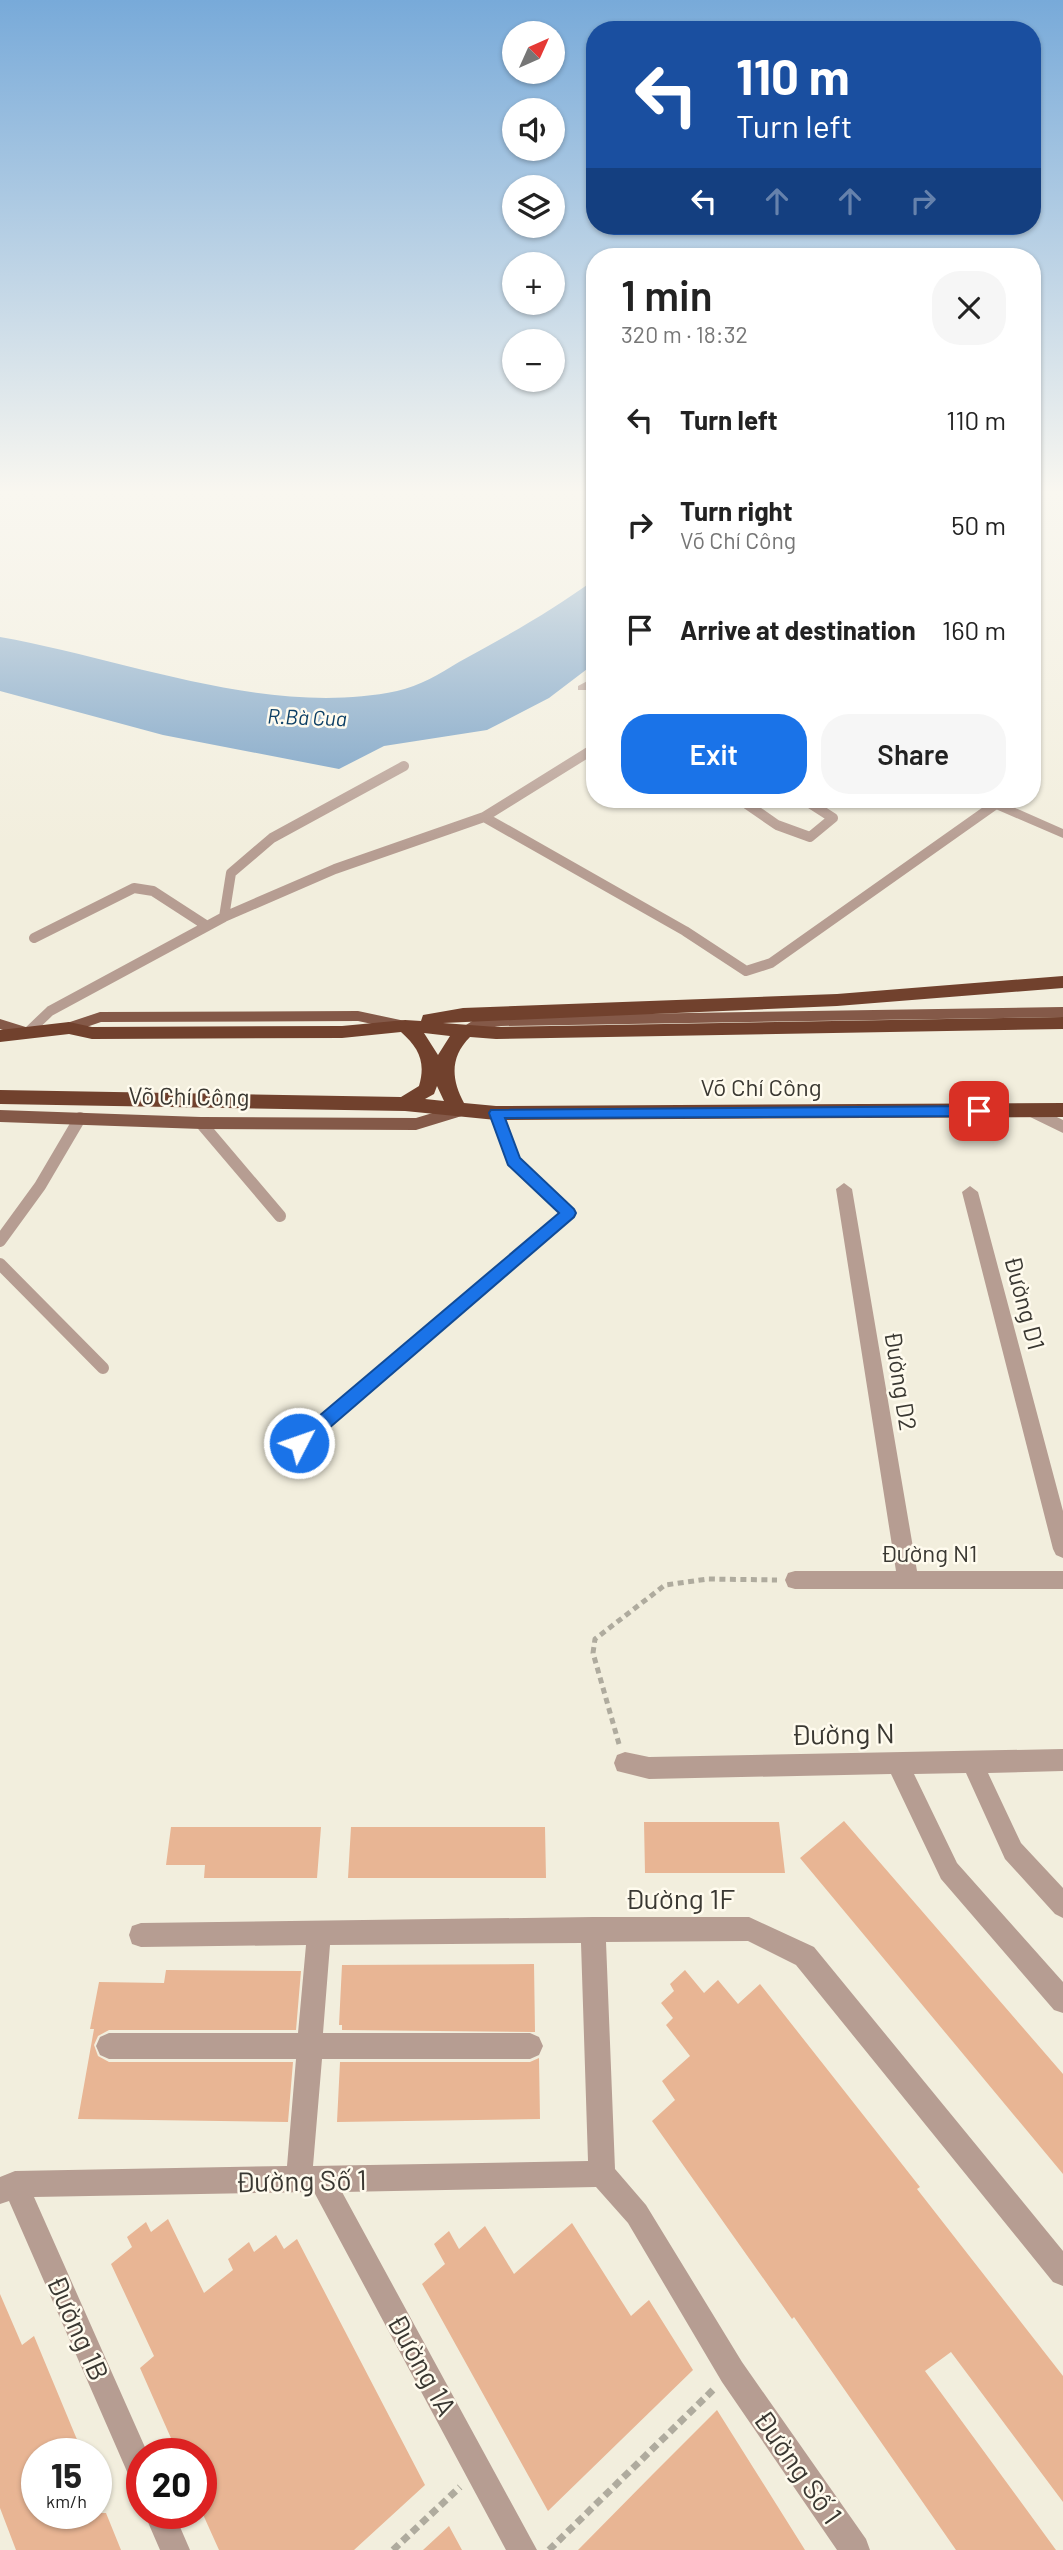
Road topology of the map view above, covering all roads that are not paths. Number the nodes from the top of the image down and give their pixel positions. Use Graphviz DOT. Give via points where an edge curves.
graph roads {
  1 [pos="586,686"];
  2 [pos="582,688"];
  3 [pos="586,754"];
  4 [pos="404,766"];
  5 [pos="752,808"];
  6 [pos="817,808"];
  7 [pos="990,808"];
  8 [pos="1010,808"];
  9 [pos="484,817"];
  10 [pos="1063,834"];
  11 [pos="224,917"];
  12 [pos="207,926"];
  13 [pos="34,938"];
  14 [pos="1063,982"];
  15 [pos="1063,1012"];
  16 [pos="1063,1023"];
  17 [pos="0,1024"];
  18 [pos="405,1026"];
  19 [pos="466,1030"];
  20 [pos="27,1032"];
  21 [pos="0,1036"];
  22 [pos="0,1097"];
  23 [pos="91,1099"];
  24 [pos="206,1101"];
  25 [pos="405,1104"];
  26 [pos="1063,1110"];
  27 [pos="459,1111"];
  28 [pos="1032,1111"];
  29 [pos="496,1113"];
  30 [pos="0,1116"];
  31 [pos="80,1118"];
  32 [pos="201,1123"];
  33 [pos="1063,1127"];
  34 [pos="844,1189"];
  35 [pos="970,1192"];
  36 [pos="280,1216"];
  37 [pos="0,1241"];
  38 [pos="0,1264"];
  39 [pos="103,1368"];
  40 [pos="299,1443"];
  41 [pos="1063,1549"];
  42 [pos="795,1580"];
  43 [pos="908,1580"];
  44 [pos="1063,1580"];
  45 [pos="1063,1759"];
  46 [pos="972,1762"];
  47 [pos="625,1763"];
  48 [pos="897,1763"];
  49 [pos="1063,1906"];
  50 [pos="593,1929"];
  51 [pos="319,1934"];
  52 [pos="141,1935"];
  53 [pos="1063,2001"];
  54 [pos="109,2046"];
  55 [pos="309,2046"];
  56 [pos="530,2046"];
  57 [pos="603,2174"];
  58 [pos="310,2181"];
  59 [pos="7,2187"];
  60 [pos="1063,2272"];
  61 [pos="126,2439"];
  62 [pos="166,2529"];
  63 [pos="176,2550"];
  64 [pos="522,2550"];
  65 [pos="855,2550"];
  1 -- 2 [label="street"];
  3 -- 9 [label="lane"];
  4 -- 11 [label="lane" via="272,838 231,873"];
  5 -- 6 [label="lane" via="777,825 810,836 833,818"];
  7 -- 9 [label="lane" via="771,963 746,971 685,931"];
  8 -- 10 [label="street"];
  9 -- 11 [label="lane" via="335,869"];
  11 -- 12 [label="lane"];
  12 -- 13 [label="lane" via="153,891 134,888"];
  12 -- 20 [label="lane" via="50,1011"];
  14 -- 18 [label="highway" via="837,1000 463,1014"];
  15 -- 19 [label="main road" via="500,1021"];
  16 -- 19 [label="highway"];
  17 -- 20 [label="main road"];
  18 -- 19 [label="highway"];
  18 -- 20 [label="highway" via="342,1032 92,1033 69,1028"];
  18 -- 25 [label="highway" via="429,1051 432,1064 427,1089"];
  19 -- 27 [label="highway" via="451,1043 445,1065 446,1087"];
  20 -- 21 [label="highway"];
  22 -- 23 [label="highway, Võ Chí Công"];
  23 -- 24 [label="highway, Võ Chí Công"];
  23 -- 31 [label="main road"];
  24 -- 25 [label="highway, Võ Chí Công"];
  24 -- 32 [label="main road"];
  25 -- 27 [label="highway, Võ Chí Công"];
  26 -- 28 [label="highway, Võ Chí Công"];
  27 -- 29 [label="highway, Võ Chí Công"];
  27 -- 32 [label="main road, Võ Chí Công" via="416,1124"];
  28 -- 29 [label="highway, Võ Chí Công"];
  28 -- 33 [label="street"];
  29 -- 40 [label="lane" via="513,1161 569,1213"];
  30 -- 31 [label="main road, Võ Chí Công"];
  31 -- 32 [label="main road, Võ Chí Công"];
  31 -- 37 [label="lane"];
  32 -- 36 [label="lane"];
  34 -- 43 [label="street, Đường D2"];
  35 -- 41 [label="street, Đường D1"];
  38 -- 39 [label="lane"];
  42 -- 43 [label="street, Đường N1"];
  43 -- 44 [label="street, Đường N1"];
  45 -- 46 [label="street, Đường N"];
  46 -- 48 [label="street, Đường N"];
  46 -- 49 [label="street" via="1013,1851"];
  47 -- 48 [label="street, Đường N" via="649,1768"];
  48 -- 53 [label="street" via="949,1871"];
  50 -- 51 [label="street, Đường 1F"];
  50 -- 57 [label="street"];
  50 -- 60 [label="street, Đường 1F" via="749,1929 805,1956"];
  51 -- 52 [label="street, Đường 1F"];
  51 -- 55 [label="street"];
  54 -- 55 [label="street"];
  55 -- 56 [label="street"];
  55 -- 58 [label="street"];
  57 -- 58 [label="street, Đường Số 1"];
  57 -- 65 [label="street, Đường Số 1" via="637,2214 732,2372"];
  58 -- 59 [label="street, Đường Số 1"];
  58 -- 64 [label="street, Đường 1A"];
  59 -- 61 [label="street, Đường 1B"];
  62 -- 63 [label="street"];
}
